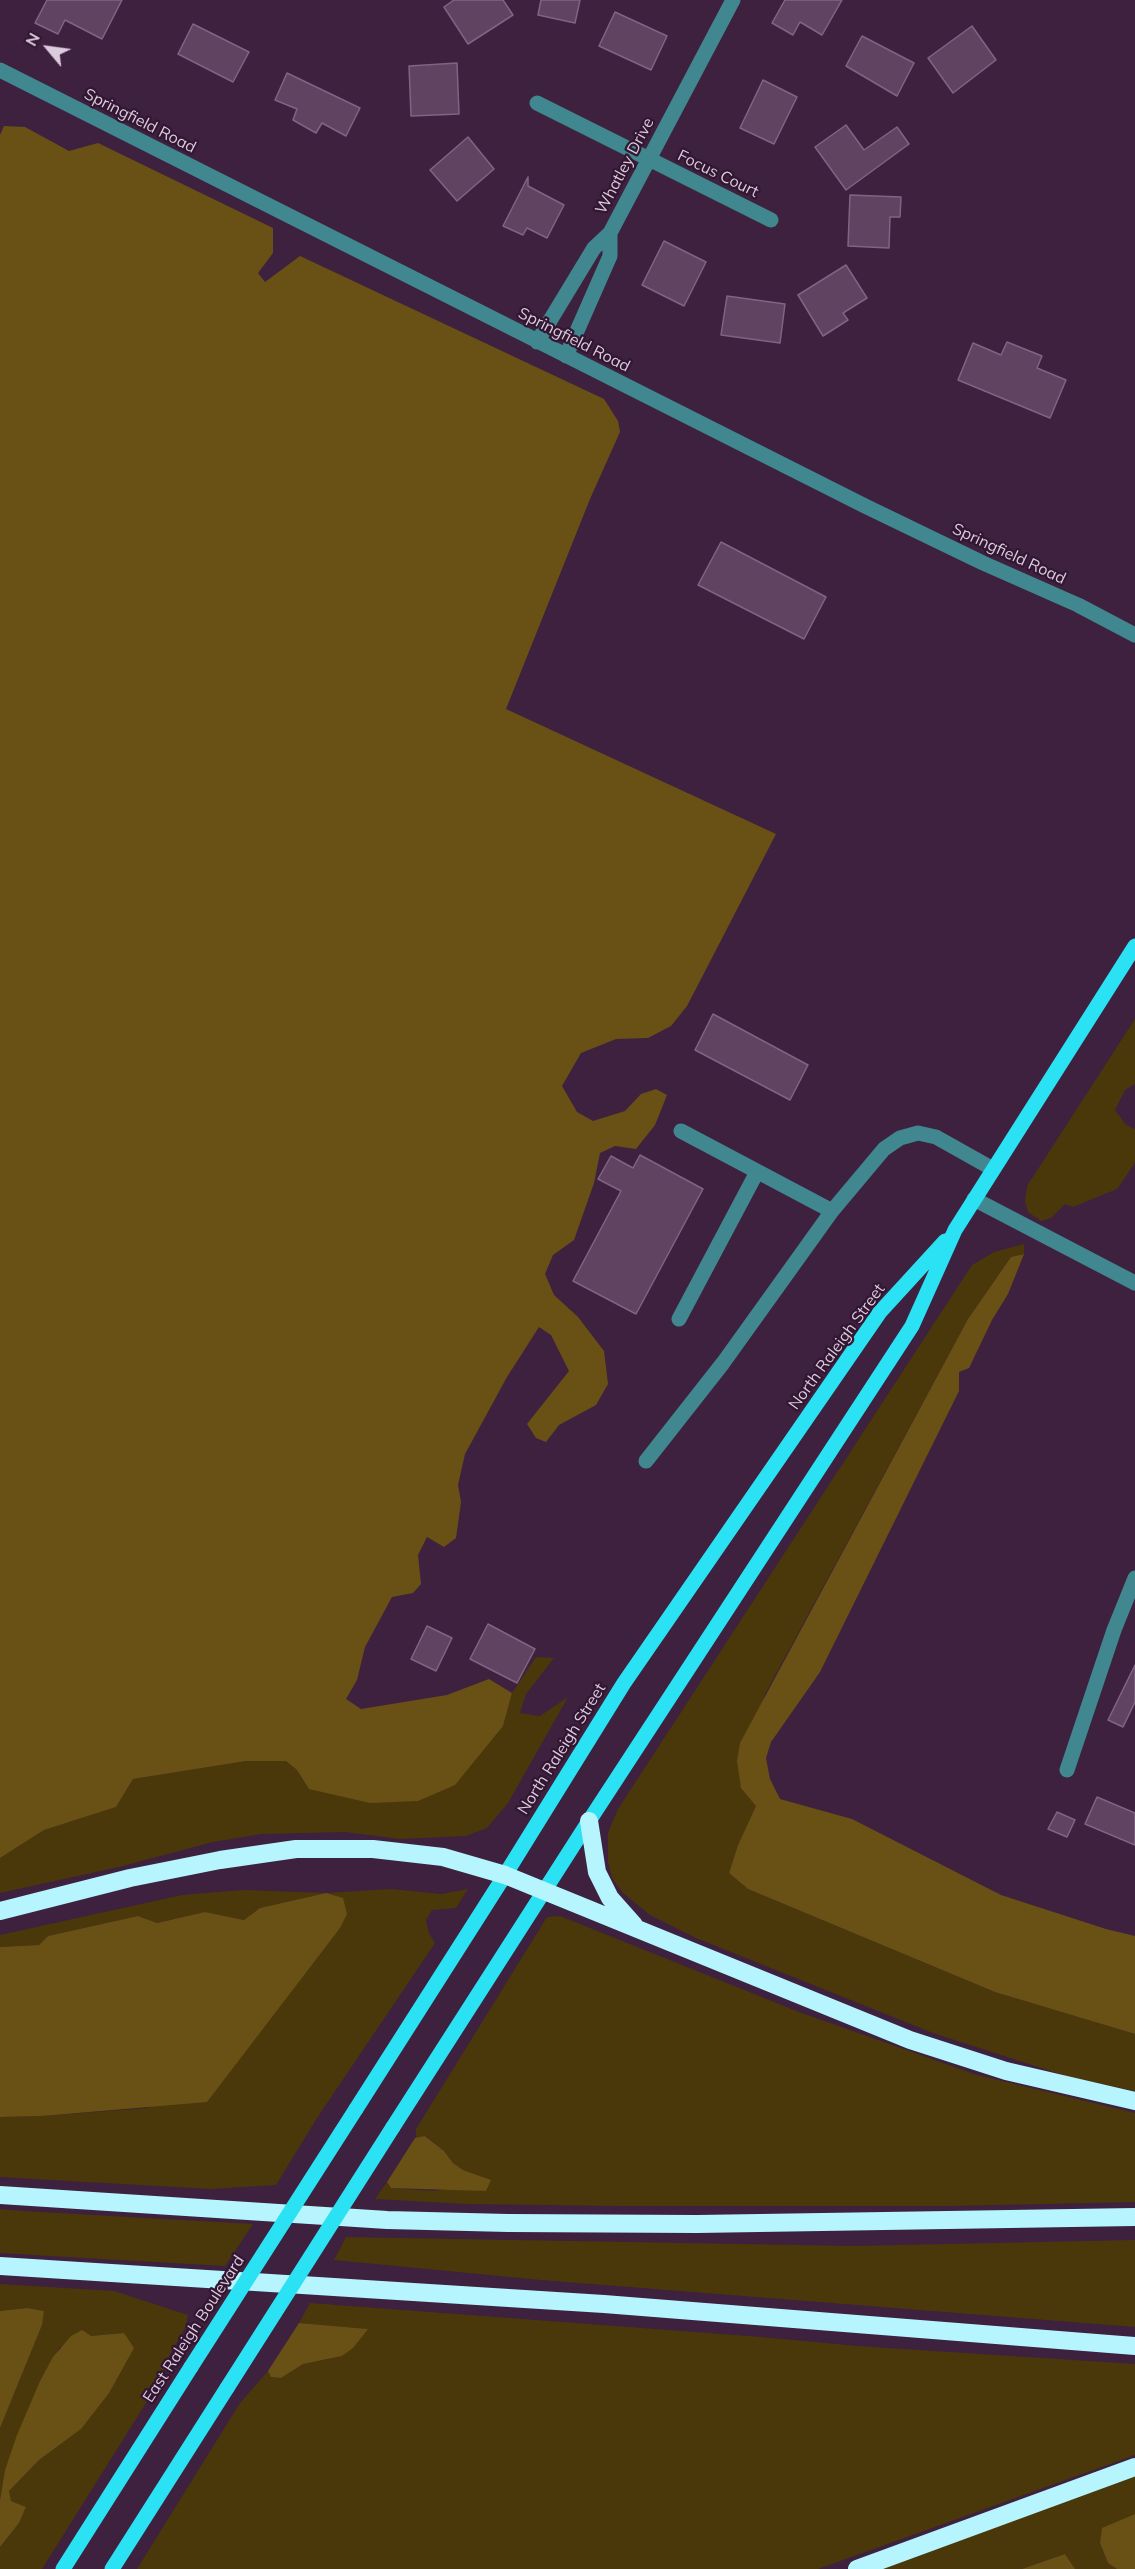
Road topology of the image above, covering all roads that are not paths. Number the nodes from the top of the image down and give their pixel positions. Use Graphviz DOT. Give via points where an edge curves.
graph roads {
  1 [pos="733,0"];
  2 [pos="0,70"];
  3 [pos="537,103"];
  4 [pos="649,159"];
  5 [pos="771,220"];
  6 [pos="610,233"];
  7 [pos="537,342"];
  8 [pos="566,356"];
  9 [pos="1135,635"];
  10 [pos="1135,946"];
  11 [pos="681,1131"];
  12 [pos="993,1170"];
  13 [pos="757,1172"];
  14 [pos="974,1199"];
  15 [pos="832,1211"];
  16 [pos="955,1230"];
  17 [pos="1135,1283"];
  18 [pos="679,1319"];
  19 [pos="646,1461"];
  20 [pos="1135,1578"];
  21 [pos="1067,1770"];
  22 [pos="589,1821"];
  23 [pos="505,1875"];
  24 [pos="545,1892"];
  25 [pos="0,1911"];
  26 [pos="637,1928"];
  27 [pos="1135,2101"];
  28 [pos="356,2109"];
  29 [pos="0,2195"];
  30 [pos="1135,2217"];
  31 [pos="0,2266"];
  32 [pos="1135,2346"];
  33 [pos="1135,2468"];
  34 [pos="63,2569"];
  35 [pos="112,2569"];
  36 [pos="857,2569"];
  1 -- 4 [label="street, Whatley Drive"];
  2 -- 7 [label="street, Springfield Road"];
  3 -- 4 [label="street, Focus Court"];
  4 -- 5 [label="street, Focus Court"];
  4 -- 6 [label="street, Whatley Drive"];
  6 -- 7 [label="street" via="594,248"];
  6 -- 8 [label="street, Whatley Drive" via="610,256"];
  7 -- 8 [label="street, Springfield Road"];
  8 -- 9 [label="street, Springfield Road"];
  10 -- 12 [label="main road"];
  11 -- 13 [label="street"];
  12 -- 14 [label="main road"];
  12 -- 15 [label="street" via="936,1137 918,1133 900,1138 884,1149"];
  13 -- 15 [label="street"];
  13 -- 18 [label="street"];
  14 -- 16 [label="main road"];
  14 -- 17 [label="street"];
  15 -- 19 [label="street" via="723,1363"];
  16 -- 22 [label="main road" via="912,1326"];
  16 -- 23 [label="main road, North Raleigh Street" via="873,1322 624,1683"];
  20 -- 21 [label="street"];
  22 -- 24 [label="main road"];
  22 -- 26 [label="highway" via="597,1872 610,1898"];
  23 -- 24 [label="highway"];
  23 -- 25 [label="highway" via="443,1857 373,1849 296,1849 130,1878"];
  23 -- 28 [label="main road, North Raleigh Street"];
  24 -- 26 [label="highway"];
  24 -- 35 [label="main road, bridge"];
  26 -- 27 [label="highway" via="910,2040 1006,2071"];
  28 -- 34 [label="main road, East Raleigh Boulevard, bridge"];
  29 -- 30 [label="highway" via="387,2220 508,2223"];
  31 -- 32 [label="highway" via="604,2304"];
  33 -- 36 [label="highway"];
}
